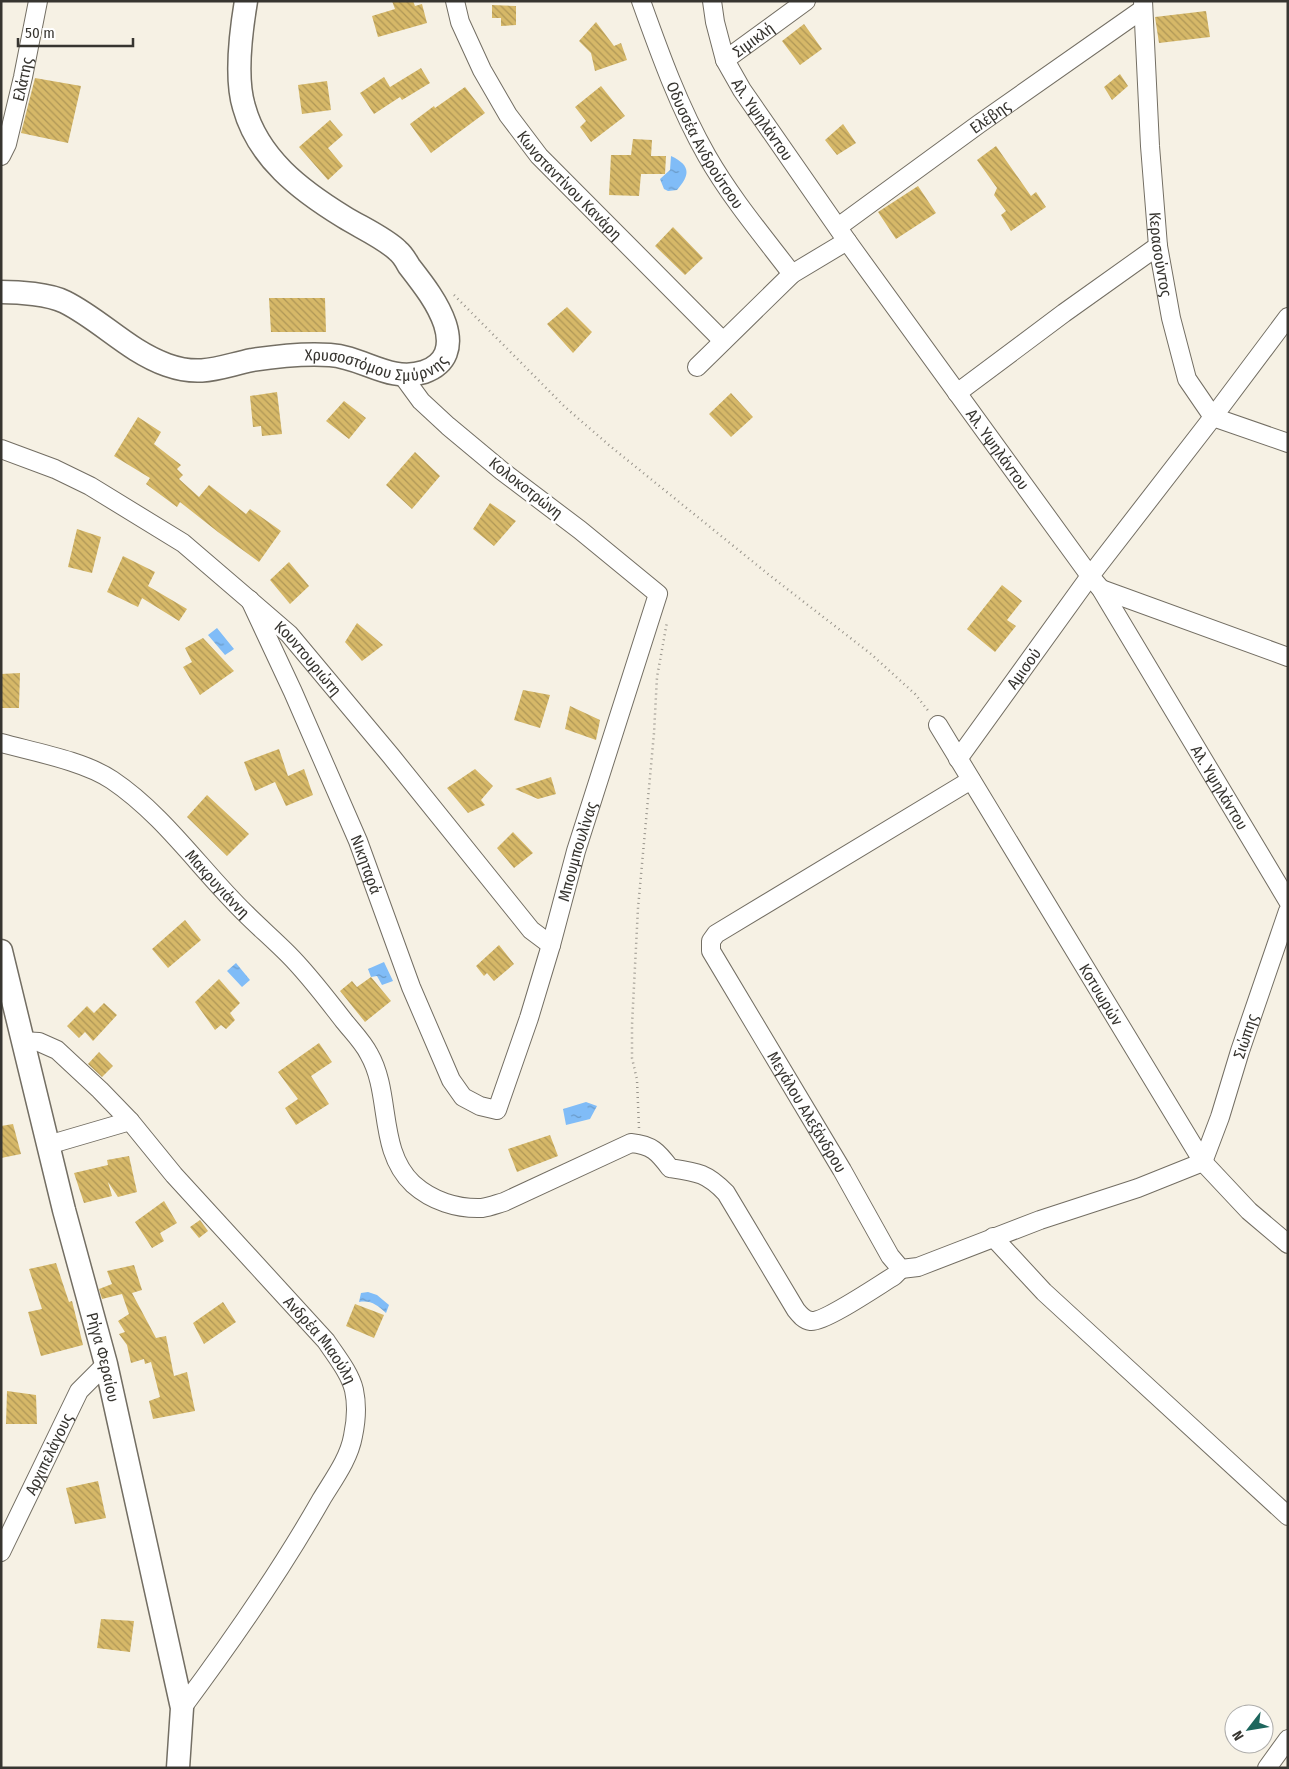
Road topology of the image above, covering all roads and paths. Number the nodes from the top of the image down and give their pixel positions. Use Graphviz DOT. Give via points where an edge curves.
graph roads {
  1 [pos="38,1"];
  2 [pos="246,1"];
  3 [pos="455,1"];
  4 [pos="641,1"];
  5 [pos="712,1"];
  6 [pos="806,1"];
  7 [pos="1143,5"];
  8 [pos="725,60"];
  9 [pos="1,156"];
  10 [pos="842,234"];
  11 [pos="1158,246"];
  12 [pos="792,274"];
  13 [pos="450,291"];
  14 [pos="1,292"];
  15 [pos="1288,318"];
  16 [pos="723,341"];
  17 [pos="697,367"];
  18 [pos="402,375"];
  19 [pos="957,392"];
  20 [pos="1214,417"];
  21 [pos="1288,443"];
  22 [pos="1,449"];
  23 [pos="1095,583"];
  24 [pos="658,594"];
  25 [pos="250,600"];
  26 [pos="1288,657"];
  27 [pos="938,725"];
  28 [pos="1,743"];
  29 [pos="958,759"];
  30 [pos="971,780"];
  31 [pos="1280,878"];
  32 [pos="1288,901"];
  33 [pos="1288,910"];
  34 [pos="551,945"];
  35 [pos="1,951"];
  36 [pos="22,1041"];
  37 [pos="497,1110"];
  38 [pos="130,1121"];
  39 [pos="631,1143"];
  40 [pos="48,1145"];
  41 [pos="1203,1162"];
  42 [pos="993,1237"];
  43 [pos="1288,1244"];
  44 [pos="901,1269"];
  45 [pos="106,1364"];
  46 [pos="1288,1516"];
  47 [pos="1,1552"];
  48 [pos="182,1708"];
  49 [pos="1288,1739"];
  50 [pos="178,1768"];
  51 [pos="1267,1768"];
  1 -- 9 [label="street, Ελάτης" via="24,77"];
  2 -- 18 [label="street, Χρυσοστόμου Σμύρνης" via="241,36 240,86 243,106 262,146 296,184 398,250 444,321 449,336 448,350 443,359 426,371"];
  3 -- 16 [label="street, Κωνσταντίνου Κανάρη" via="460,22 482,70 508,115 539,156"];
  4 -- 12 [label="street, Οδυσσέα Ανδρούτσου" via="686,117 707,156 731,194"];
  5 -- 8 [label="street, Αλ. Υψηλάντου"];
  6 -- 8 [label="street, Σιμικλή"];
  7 -- 10 [label="street, Ελέβης" via="979,124"];
  7 -- 11 [label="street, Κερασούντος"];
  8 -- 10 [label="street, Αλ. Υψηλάντου" via="742,90"];
  10 -- 12 [label="street, Ελέβης"];
  10 -- 19 [label="street, Αλ. Υψηλάντου"];
  11 -- 19 [label="street"];
  11 -- 20 [label="street, Κερασούντος" via="1171,318 1188,379"];
  12 -- 16 [label="street, Ελέβης"];
  13 -- 27 [label="path" via="565,407 871,654 915,694"];
  14 -- 18 [label="street, Χρυσοστόμου Σμύρνης" via="63,301 138,352 186,371 205,371 281,356 332,355"];
  15 -- 20 [label="street, Αμισού"];
  16 -- 17 [label="street, Ελέβης"];
  18 -- 24 [label="street, Κολοκοτρώνη" via="421,401 448,426"];
  19 -- 23 [label="street, Αλ. Υψηλάντου"];
  20 -- 21 [label="street"];
  20 -- 23 [label="street, Αμισού"];
  22 -- 25 [label="street, Κουντουριώτη" via="55,469 99,492 183,543"];
  23 -- 26 [label="street"];
  23 -- 29 [label="street, Αμισού"];
  23 -- 31 [label="street, Αλ. Υψηλάντου"];
  24 -- 34 [label="street, Μπουμπουλίνας" via="576,851"];
  24 -- 39 [label="path" via="665,602 668,614 657,677 638,908 632,1058 637,1080 639,1128"];
  25 -- 34 [label="street, Κουντουριώτη" via="289,634 531,930"];
  25 -- 37 [label="street, Νικηταρά" via="358,841 411,987 451,1080 463,1097"];
  27 -- 29 [label="street, Κοτυωρών"];
  28 -- 39 [label="street, Μακρυγιάννη" via="80,765 110,779 142,803 289,955 369,1053 382,1089 390,1143 403,1172 429,1196 445,1204 483,1208 504,1202"];
  29 -- 30 [label="street, Κοτυωρών"];
  30 -- 41 [label="street, Κοτυωρών"];
  30 -- 44 [label="street, Μεγάλου Αλεξάνδρου" via="716,934 711,941 711,951 890,1256"];
  31 -- 32 [label="street, Αλ. Υψηλάντου"];
  33 -- 41 [label="street, Σιώπης"];
  34 -- 37 [label="street, Μπουμπουλίνας"];
  35 -- 36 [label="street, Ρήγα Φεραίου"];
  36 -- 38 [label="street, Ανδρέα Μιαούλη" via="39,1042 57,1050"];
  36 -- 40 [label="street, Ρήγα Φεραίου"];
  38 -- 40 [label="street"];
  38 -- 48 [label="street, Ανδρέα Μιαούλη" via="174,1175 326,1341 354,1390 353,1436 346,1458 300,1537"];
  39 -- 44 [label="street" via="645,1144 658,1153 670,1168 699,1173 713,1180 726,1193 796,1310 808,1320 822,1319"];
  40 -- 45 [label="street, Ρήγα Φεραίου"];
  41 -- 42 [label="street" via="1138,1188"];
  41 -- 43 [label="street, Κοτυωρών" via="1249,1211"];
  42 -- 44 [label="street" via="918,1266"];
  42 -- 46 [label="street" via="1044,1292"];
  45 -- 47 [label="street, Αρχιπελάγους" via="79,1391"];
  45 -- 48 [label="street, Ρήγα Φεραίου"];
  48 -- 50 [label="street, Ρήγα Φεραίου"];
  49 -- 51 [label="street"];
}
